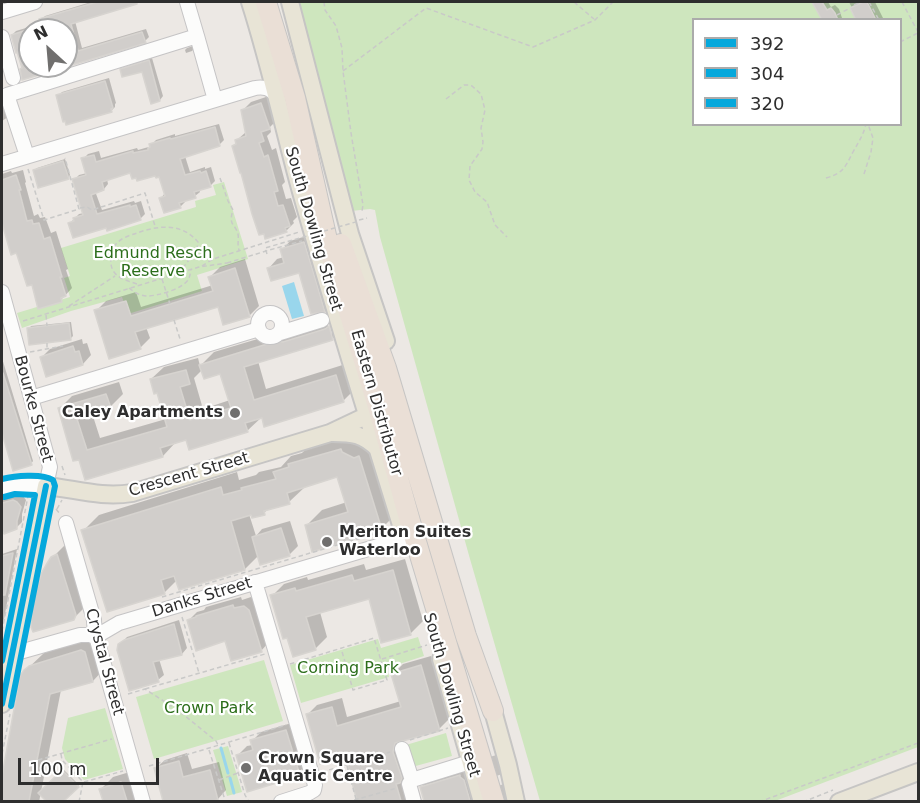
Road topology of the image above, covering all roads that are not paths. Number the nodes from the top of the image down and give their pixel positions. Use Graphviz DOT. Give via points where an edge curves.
graph roads {
  1 [pos="35,2"];
  2 [pos="187,2"];
  3 [pos="250,2"];
  4 [pos="266,2"];
  5 [pos="278,2"];
  6 [pos="290,2"];
  7 [pos="2,12"];
  8 [pos="197,36"];
  9 [pos="2,37"];
  10 [pos="270,68"];
  11 [pos="13,78"];
  12 [pos="255,88"];
  13 [pos="277,96"];
  14 [pos="215,100"];
  15 [pos="26,157"];
  16 [pos="2,164"];
  17 [pos="337,233"];
  18 [pos="2,292"];
  19 [pos="327,319"];
  20 [pos="259,329"];
  21 [pos="280,333"];
  22 [pos="31,398"];
  23 [pos="368,414"];
  24 [pos="330,433"];
  25 [pos="378,449"];
  26 [pos="46,486"];
  27 [pos="2,488"];
  28 [pos="66,523"];
  29 [pos="398,533"];
  30 [pos="255,582"];
  31 [pos="95,637"];
  32 [pos="6,655"];
  33 [pos="2,704"];
  34 [pos="493,711"];
  35 [pos="402,749"];
  36 [pos="493,756"];
  37 [pos="470,762"];
  38 [pos="918,772"];
  39 [pos="411,782"];
  40 [pos="143,801"];
  41 [pos="281,801"];
  42 [pos="414,801"];
  43 [pos="482,801"];
  44 [pos="494,801"];
  45 [pos="516,801"];
  46 [pos="839,801"];
  1 -- 7 [label="street"];
  2 -- 8 [label="street"];
  3 -- 10 [label="main road, South Dowling Street"];
  4 -- 44 [label="highway, Eastern Distributor" via="295,99 327,240"];
  5 -- 17 [label="highway, Eastern Distributor"];
  6 -- 34 [label="main road" via="350,234 396,372"];
  8 -- 14 [label="street"];
  8 -- 15 [label="street" via="7,95"];
  9 -- 11 [label="street"];
  10 -- 12 [label="street"];
  10 -- 13 [label="main road, South Dowling Street"];
  12 -- 13 [label="street" via="270,89"];
  12 -- 14 [label="street"];
  13 -- 23 [label="main road, South Dowling Street" via="297,179"];
  14 -- 15 [label="street"];
  15 -- 16 [label="street"];
  17 -- 34 [label="highway" via="386,368 466,636"];
  17 -- 36 [label="highway, Eastern Distributor"];
  18 -- 22 [label="street, Bourke Street"];
  19 -- 21 [label="street"];
  20 -- 21 [label="street" via="268,337"];
  20 -- 21 [label="street" via="260,318 274,313 282,321"];
  20 -- 22 [label="street"];
  22 -- 26 [label="street, Bourke Street" via="50,467"];
  23 -- 24 [label="main road, Crescent Street"];
  23 -- 25 [label="main road, South Dowling Street"];
  24 -- 25 [label="main road, Crescent Street" via="358,434"];
  24 -- 26 [label="main road, Crescent Street" via="132,493 102,495"];
  25 -- 29 [label="main road, South Dowling Street"];
  26 -- 27 [label="street"];
  26 -- 32 [label="main road, Bourke Street"];
  28 -- 31 [label="street, Crystal Street" via="94,620"];
  29 -- 30 [label="street, Danks Street"];
  29 -- 37 [label="main road, South Dowling Street" via="437,642"];
  30 -- 31 [label="street, Danks Street" via="119,623"];
  30 -- 41 [label="street" via="314,783 314,790 309,793"];
  31 -- 32 [label="street, Danks Street" via="80,635"];
  31 -- 40 [label="street, Crystal Street"];
  32 -- 33 [label="main road, Bourke Street"];
  34 -- 45 [label="main road"];
  35 -- 39 [label="street"];
  37 -- 39 [label="street"];
  37 -- 43 [label="main road, South Dowling Street"];
  38 -- 46 [label="main road"];
  39 -- 42 [label="street"];
}
